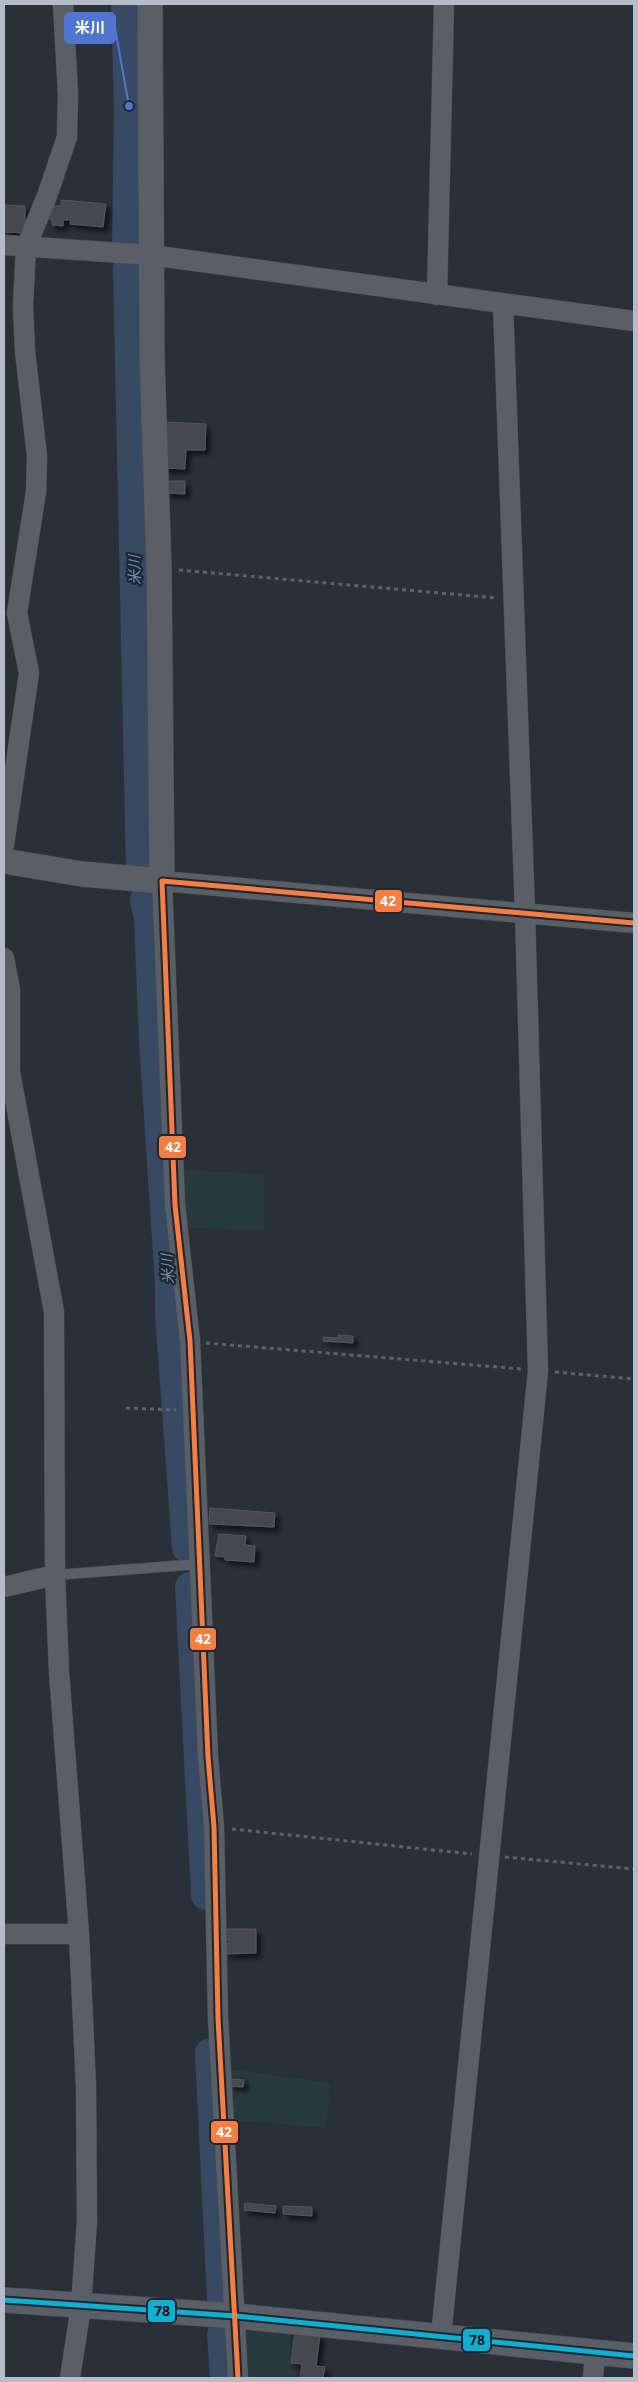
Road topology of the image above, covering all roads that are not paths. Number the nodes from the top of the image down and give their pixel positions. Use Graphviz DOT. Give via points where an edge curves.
graph roads {
  1 [pos="63,4"];
  2 [pos="150,4"];
  3 [pos="444,4"];
  4 [pos="4,245"];
  5 [pos="26,246"];
  6 [pos="151,255"];
  7 [pos="437,295"];
  8 [pos="503,304"];
  9 [pos="634,321"];
  10 [pos="4,845"];
  11 [pos="4,861"];
  12 [pos="162,881"];
  13 [pos="526,912"];
  14 [pos="634,924"];
  15 [pos="4,958"];
  16 [pos="200,1564"];
  17 [pos="56,1575"];
  18 [pos="4,1587"];
  19 [pos="4,1934"];
  20 [pos="79,1934"];
  21 [pos="4,2300"];
  22 [pos="81,2306"];
  23 [pos="236,2316"];
  24 [pos="441,2336"];
  25 [pos="595,2353"];
  26 [pos="634,2356"];
  27 [pos="70,2378"];
  28 [pos="238,2378"];
  29 [pos="593,2378"];
  1 -- 5 [label="street" via="67,137"];
  2 -- 6 [label="street"];
  3 -- 7 [label="street"];
  4 -- 5 [label="street"];
  5 -- 6 [label="street"];
  5 -- 10 [label="street" via="23,306 37,456 36,492 17,613 29,673"];
  6 -- 7 [label="street"];
  6 -- 12 [label="street"];
  7 -- 8 [label="street"];
  8 -- 9 [label="street"];
  8 -- 13 [label="street"];
  11 -- 12 [label="street" via="82,874"];
  12 -- 13 [label="street"];
  12 -- 16 [label="street" via="175,1205 190,1341"];
  13 -- 14 [label="street"];
  13 -- 24 [label="street" via="538,1371"];
  15 -- 17 [label="street" via="10,990 10,1072 54,1312"];
  16 -- 17 [label="lane"];
  16 -- 23 [label="street" via="214,1828 218,2018"];
  17 -- 18 [label="street"];
  17 -- 20 [label="street" via="59,1672"];
  19 -- 20 [label="street"];
  20 -- 22 [label="street" via="87,2163"];
  21 -- 22 [label="street"];
  22 -- 23 [label="street"];
  22 -- 27 [label="street"];
  23 -- 24 [label="street"];
  23 -- 28 [label="street"];
  24 -- 25 [label="street"];
  25 -- 26 [label="street"];
  25 -- 29 [label="street"];
}
